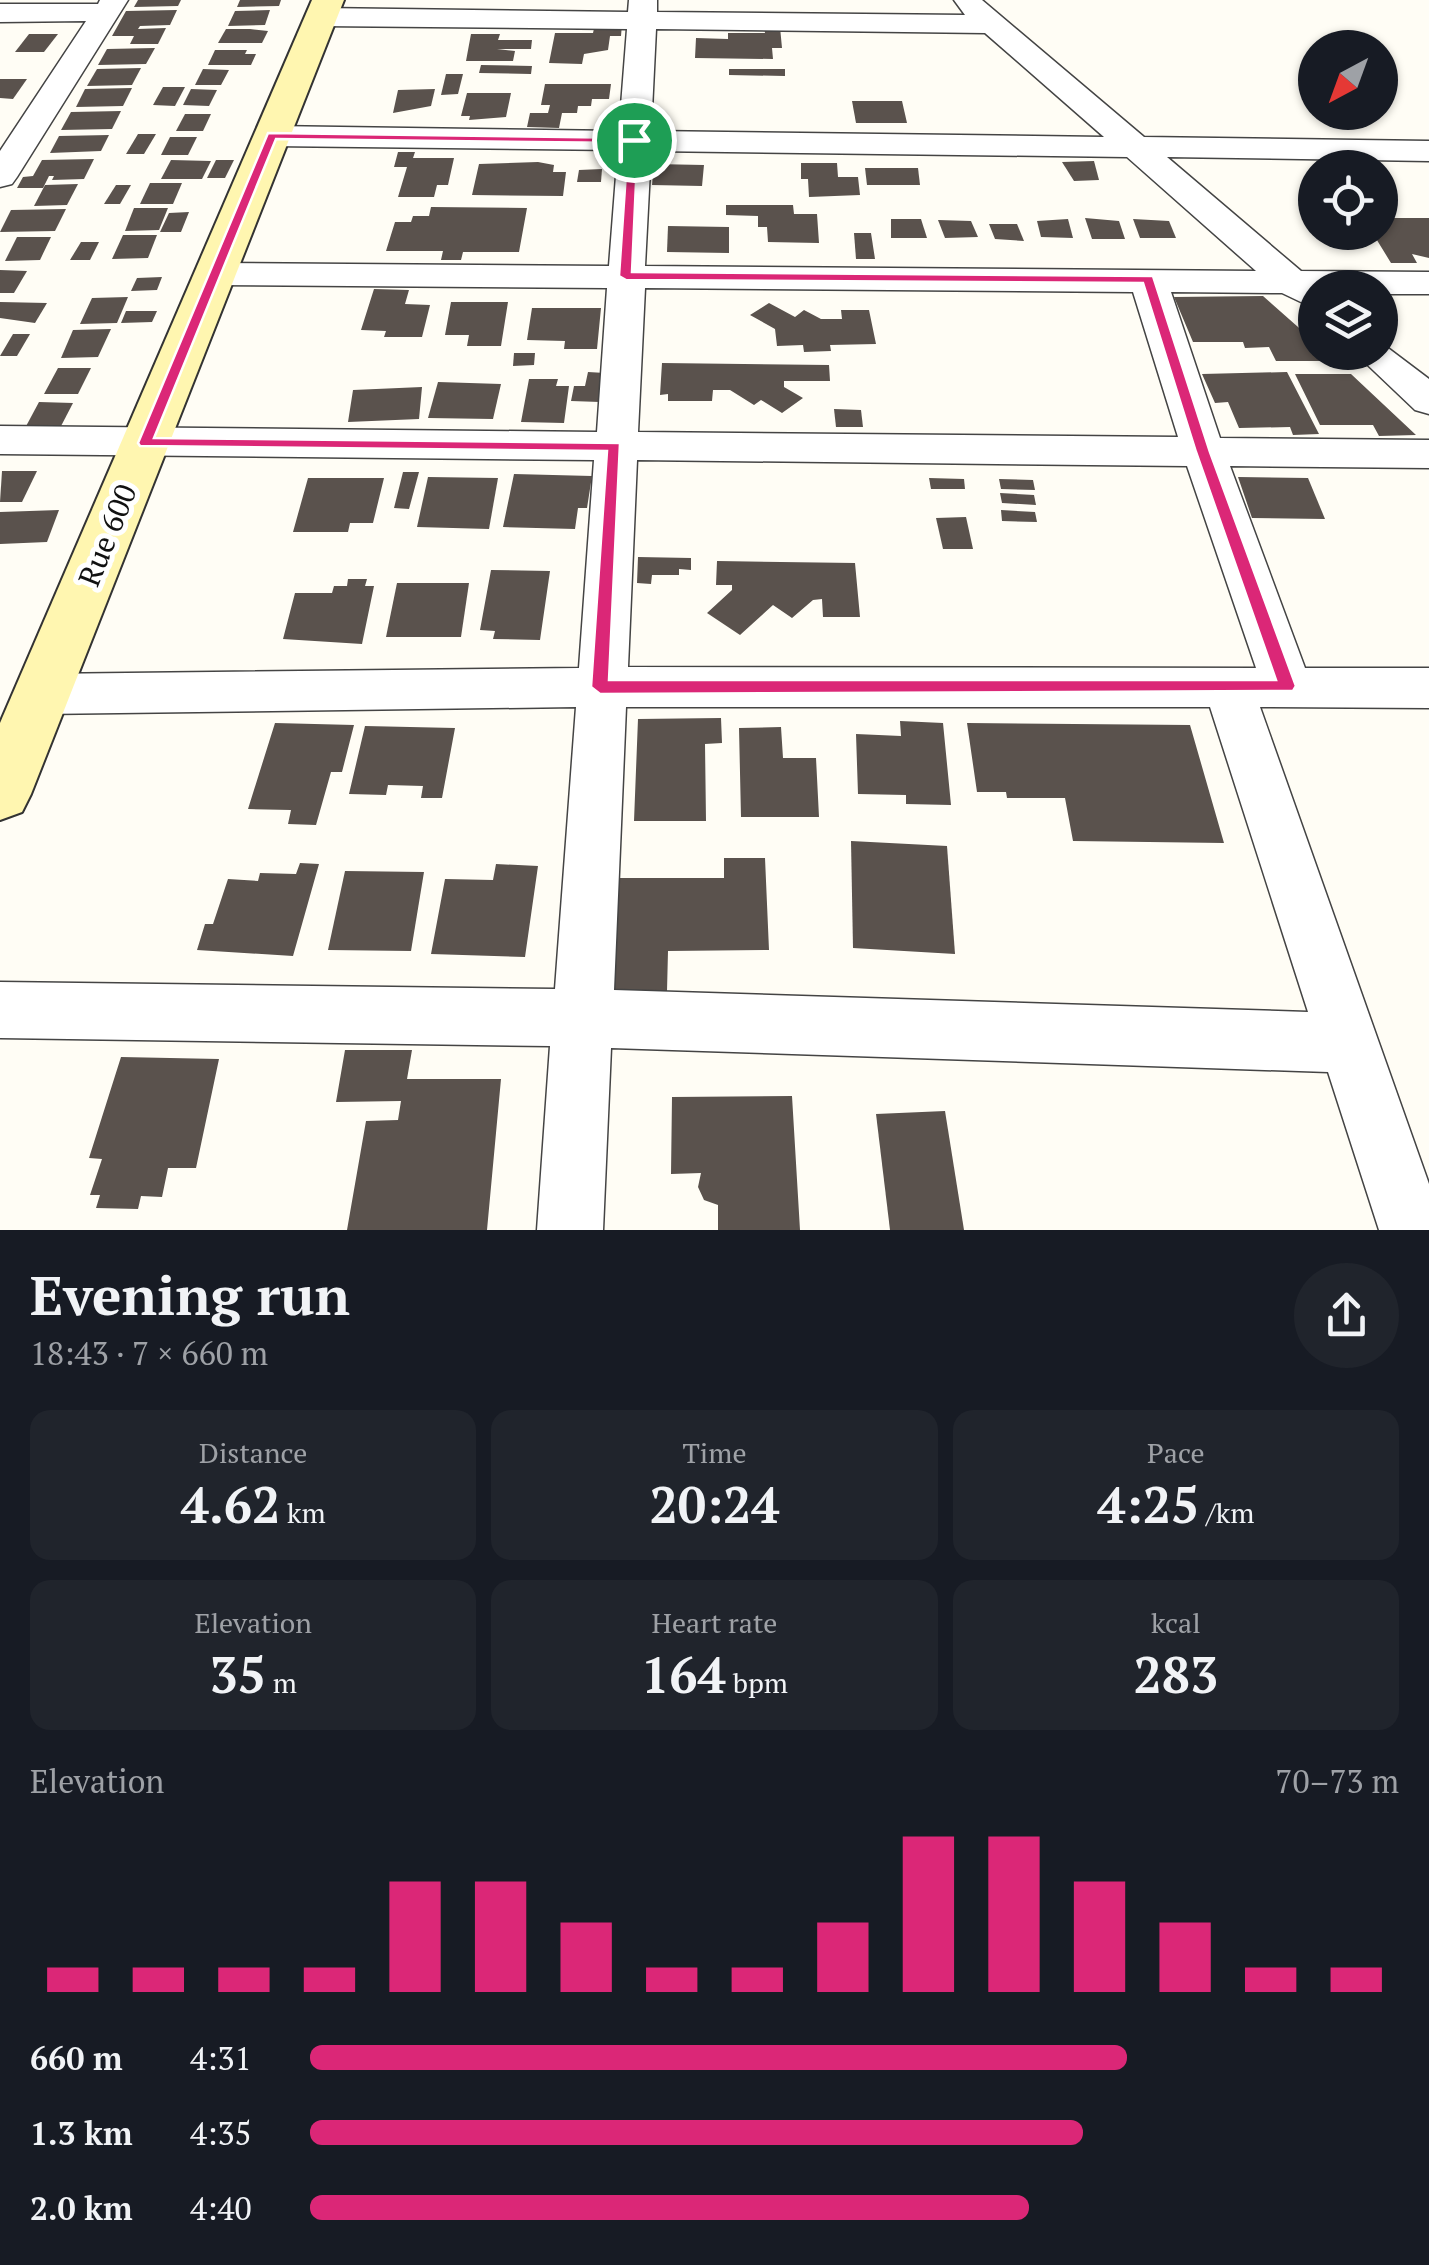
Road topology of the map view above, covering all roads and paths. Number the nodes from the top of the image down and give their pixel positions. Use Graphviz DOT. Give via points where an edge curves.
graph roads {
  1 [pos="965,0"];
  2 [pos="110,6"];
  3 [pos="324,8"];
  4 [pos="642,10"];
  5 [pos="0,13"];
  6 [pos="992,24"];
  7 [pos="0,116"];
  8 [pos="40,116"];
  9 [pos="272,136"];
  10 [pos="634,140"];
  11 [pos="1137,149"];
  12 [pos="1429,151"];
  13 [pos="0,176"];
  14 [pos="215,274"];
  15 [pos="626,276"];
  16 [pos="1148,279"];
  17 [pos="1429,283"];
  18 [pos="1398,285"];
  19 [pos="1298,288"];
  20 [pos="1298,292"];
  21 [pos="1394,370"];
  22 [pos="1429,401"];
  23 [pos="0,440"];
  24 [pos="145,443"];
  25 [pos="614,446"];
  26 [pos="1203,452"];
  27 [pos="1429,454"];
  28 [pos="1228,686"];
  29 [pos="1287,686"];
  30 [pos="600,687"];
  31 [pos="1429,688"];
  32 [pos="42,694"];
  33 [pos="0,794"];
  34 [pos="0,1010"];
  35 [pos="582,1018"];
  36 [pos="1350,1044"];
  37 [pos="570,1230"];
  38 [pos="1412,1230"];
  1 -- 6 [label="street"];
  2 -- 5 [label="street"];
  2 -- 8 [label="street"];
  3 -- 4 [label="street"];
  3 -- 9 [label="street, Rue 600"];
  4 -- 6 [label="street"];
  4 -- 10 [label="street"];
  6 -- 11 [label="street"];
  7 -- 8 [label="street"];
  8 -- 13 [label="street"];
  9 -- 10 [label="street"];
  9 -- 14 [label="street, Rue 600"];
  10 -- 11 [label="street"];
  10 -- 15 [label="street"];
  11 -- 12 [label="street"];
  11 -- 19 [label="street"];
  14 -- 15 [label="street"];
  14 -- 24 [label="street, Rue 600"];
  15 -- 16 [label="street"];
  15 -- 25 [label="street"];
  16 -- 20 [label="street"];
  16 -- 26 [label="street"];
  17 -- 18 [label="street"];
  21 -- 22 [label="street"];
  23 -- 24 [label="street"];
  24 -- 25 [label="street"];
  24 -- 32 [label="street, Rue 600"];
  25 -- 26 [label="street"];
  25 -- 30 [label="street"];
  26 -- 27 [label="street"];
  26 -- 29 [label="street"];
  28 -- 29 [label="street"];
  28 -- 30 [label="street"];
  28 -- 36 [label="street"];
  29 -- 31 [label="street"];
  30 -- 32 [label="street"];
  30 -- 35 [label="street"];
  32 -- 33 [label="street, Rue 600"];
  34 -- 35 [label="street"];
  35 -- 36 [label="street"];
  35 -- 37 [label="street"];
  36 -- 38 [label="street"];
}
